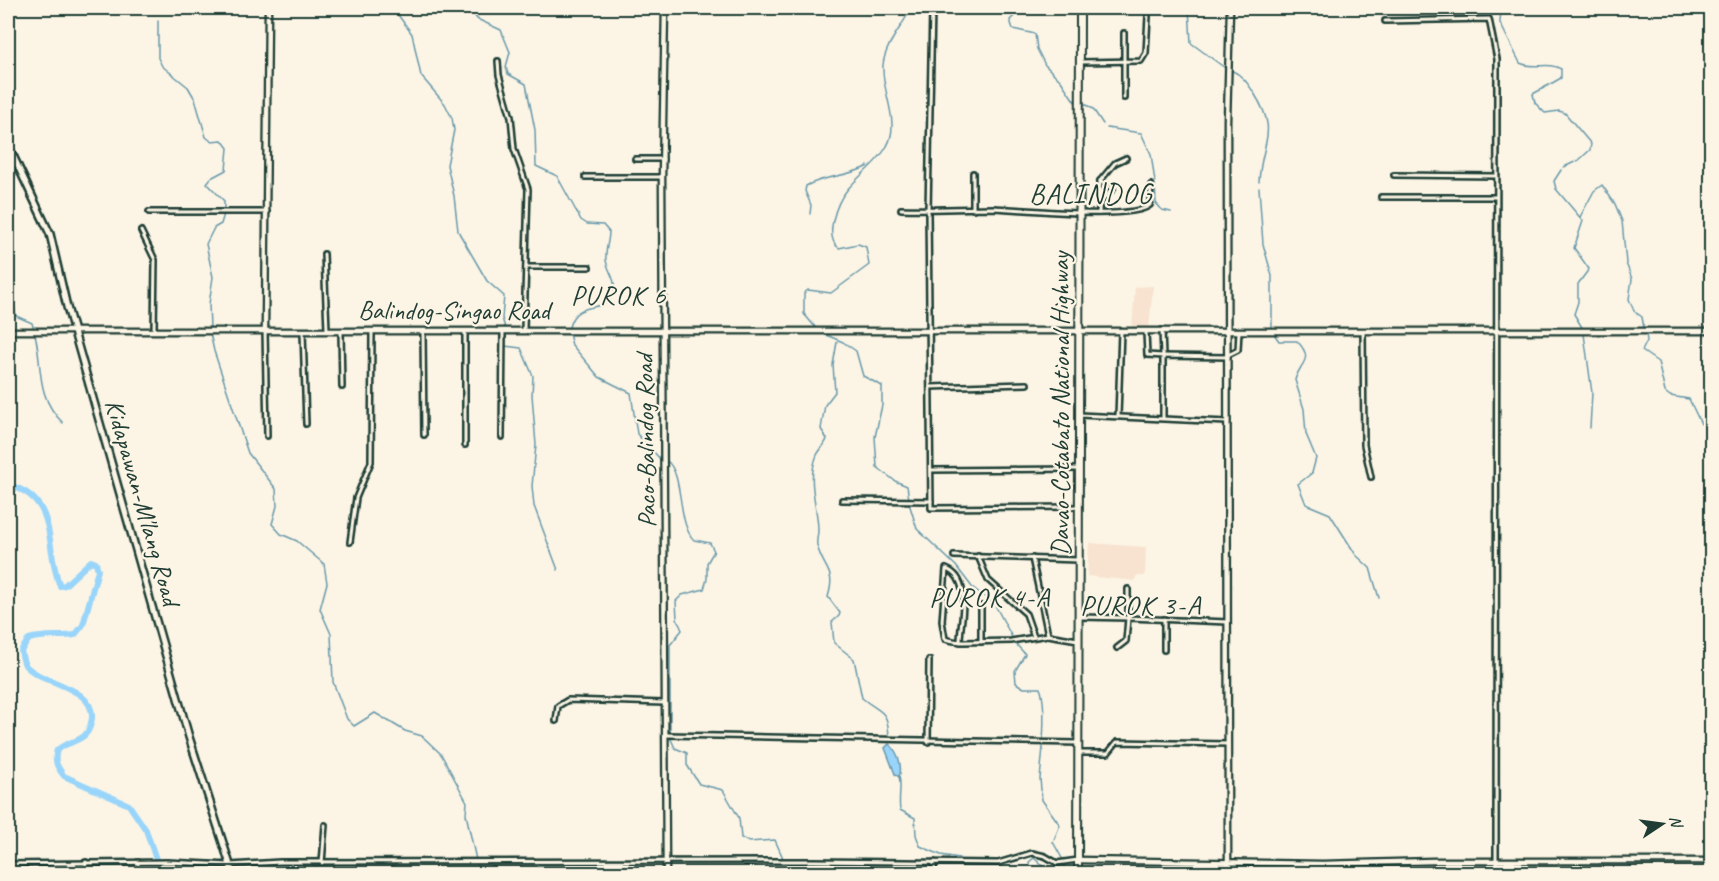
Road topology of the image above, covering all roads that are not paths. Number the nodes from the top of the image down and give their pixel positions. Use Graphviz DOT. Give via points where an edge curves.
graph roads {
  1 [pos="268,8"];
  2 [pos="665,8"];
  3 [pos="939,8"];
  4 [pos="1080,8"];
  5 [pos="1230,8"];
  6 [pos="932,9"];
  7 [pos="1148,16"];
  8 [pos="1385,21"];
  9 [pos="1124,33"];
  10 [pos="498,61"];
  11 [pos="1080,62"];
  12 [pos="1123,63"];
  13 [pos="1124,98"];
  14 [pos="8,145"];
  15 [pos="1126,158"];
  16 [pos="635,159"];
  17 [pos="663,159"];
  18 [pos="973,173"];
  19 [pos="1394,175"];
  20 [pos="1495,176"];
  21 [pos="585,177"];
  22 [pos="662,177"];
  23 [pos="1100,181"];
  24 [pos="1151,185"];
  25 [pos="1381,197"];
  26 [pos="1496,197"];
  27 [pos="1100,202"];
  28 [pos="901,209"];
  29 [pos="973,209"];
  30 [pos="928,210"];
  31 [pos="149,212"];
  32 [pos="267,212"];
  33 [pos="1080,212"];
  34 [pos="1099,213"];
  35 [pos="141,231"];
  36 [pos="324,254"];
  37 [pos="526,267"];
  38 [pos="589,267"];
  39 [pos="265,329"];
  40 [pos="663,329"];
  41 [pos="1080,329"];
  42 [pos="1121,329"];
  43 [pos="303,330"];
  44 [pos="327,330"];
  45 [pos="341,330"];
  46 [pos="372,330"];
  47 [pos="423,330"];
  48 [pos="465,330"];
  49 [pos="503,330"];
  50 [pos="524,330"];
  51 [pos="929,330"];
  52 [pos="1146,330"];
  53 [pos="1162,330"];
  54 [pos="1228,330"];
  55 [pos="1496,330"];
  56 [pos="8,331"];
  57 [pos="154,331"];
  58 [pos="1239,331"];
  59 [pos="1363,331"];
  60 [pos="1712,331"];
  61 [pos="74,332"];
  62 [pos="1163,356"];
  63 [pos="1228,356"];
  64 [pos="1027,384"];
  65 [pos="342,387"];
  66 [pos="930,387"];
  67 [pos="1079,415"];
  68 [pos="1118,416"];
  69 [pos="1162,418"];
  70 [pos="1228,422"];
  71 [pos="306,424"];
  72 [pos="424,435"];
  73 [pos="267,436"];
  74 [pos="502,437"];
  75 [pos="465,445"];
  76 [pos="1080,469"];
  77 [pos="930,470"];
  78 [pos="1371,477"];
  79 [pos="842,500"];
  80 [pos="931,501"];
  81 [pos="1079,507"];
  82 [pos="350,542"];
  83 [pos="954,556"];
  84 [pos="978,556"];
  85 [pos="1032,557"];
  86 [pos="1078,560"];
  87 [pos="1128,589"];
  88 [pos="981,606"];
  89 [pos="1078,617"];
  90 [pos="1128,618"];
  91 [pos="1164,619"];
  92 [pos="1228,622"];
  93 [pos="1048,635"];
  94 [pos="1034,637"];
  95 [pos="1078,640"];
  96 [pos="960,642"];
  97 [pos="981,642"];
  98 [pos="1118,648"];
  99 [pos="1164,650"];
  100 [pos="929,660"];
  101 [pos="666,703"];
  102 [pos="556,721"];
  103 [pos="666,735"];
  104 [pos="928,742"];
  105 [pos="1078,744"];
  106 [pos="1228,744"];
  107 [pos="1078,753"];
  108 [pos="325,825"];
  109 [pos="1078,860"];
  110 [pos="1496,861"];
  111 [pos="1712,861"];
  112 [pos="86,862"];
  113 [pos="138,862"];
  114 [pos="666,862"];
  115 [pos="934,862"];
  116 [pos="1228,862"];
  117 [pos="322,863"];
  118 [pos="8,864"];
  119 [pos="230,865"];
  120 [pos="8,873"];
  121 [pos="86,873"];
  122 [pos="138,873"];
  123 [pos="233,873"];
  124 [pos="666,873"];
  125 [pos="934,873"];
  126 [pos="1077,873"];
  127 [pos="1228,873"];
  128 [pos="1497,873"];
  1 -- 32 [label="street"];
  2 -- 17 [label="street, Paco-Balindog Road"];
  3 -- 6 [label="street"];
  4 -- 11 [label="highway, Davao-Cotabato National Highway"];
  5 -- 54 [label="street"];
  6 -- 30 [label="street"];
  7 -- 12 [label="street" via="1145,57 1138,63"];
  8 -- 20 [label="street" via="1490,19 1497,58"];
  9 -- 12 [label="street"];
  10 -- 37 [label="street" via="512,117 514,149 528,189"];
  11 -- 12 [label="street"];
  11 -- 33 [label="highway, Davao-Cotabato National Highway"];
  12 -- 13 [label="street"];
  14 -- 61 [label="main road, Kidapawan-M'lang Road" via="47,225"];
  15 -- 23 [label="street" via="1115,163"];
  16 -- 17 [label="street"];
  17 -- 22 [label="street, Paco-Balindog Road"];
  18 -- 29 [label="street"];
  19 -- 20 [label="street"];
  20 -- 26 [label="street"];
  21 -- 22 [label="street"];
  22 -- 40 [label="street, Paco-Balindog Road"];
  23 -- 27 [label="street"];
  23 -- 27 [label="street" via="1113,189"];
  24 -- 34 [label="street" via="1151,200 1146,208"];
  25 -- 26 [label="street"];
  26 -- 55 [label="street"];
  27 -- 34 [label="street"];
  28 -- 30 [label="street"];
  29 -- 30 [label="street"];
  29 -- 33 [label="street"];
  30 -- 51 [label="street"];
  31 -- 32 [label="street"];
  32 -- 39 [label="street"];
  33 -- 34 [label="street"];
  33 -- 41 [label="highway, Davao-Cotabato National Highway"];
  35 -- 57 [label="street" via="155,260"];
  36 -- 44 [label="street"];
  37 -- 38 [label="street"];
  37 -- 50 [label="street"];
  39 -- 43 [label="street, Balindog-Singao Road"];
  39 -- 57 [label="street, Balindog-Singao Road"];
  39 -- 73 [label="street"];
  40 -- 50 [label="street, Balindog-Singao Road"];
  40 -- 51 [label="street, Balindog-Singao Road"];
  40 -- 101 [label="street, Paco-Balindog Road"];
  41 -- 42 [label="street, Balindog-Singao Road"];
  41 -- 51 [label="street, Balindog-Singao Road"];
  41 -- 67 [label="highway, Davao-Cotabato National Highway"];
  42 -- 52 [label="street, Balindog-Singao Road"];
  42 -- 68 [label="street"];
  43 -- 44 [label="street, Balindog-Singao Road"];
  43 -- 71 [label="street"];
  44 -- 45 [label="street, Balindog-Singao Road"];
  45 -- 46 [label="street, Balindog-Singao Road"];
  45 -- 65 [label="street"];
  46 -- 47 [label="street, Balindog-Singao Road"];
  46 -- 82 [label="street" via="371,462 356,498"];
  47 -- 48 [label="street, Balindog-Singao Road"];
  47 -- 72 [label="street"];
  48 -- 49 [label="street, Balindog-Singao Road"];
  48 -- 75 [label="street"];
  49 -- 50 [label="street, Balindog-Singao Road"];
  49 -- 74 [label="street"];
  51 -- 66 [label="street"];
  52 -- 53 [label="street, Balindog-Singao Road"];
  52 -- 62 [label="street" via="1146,355"];
  53 -- 54 [label="street, Balindog-Singao Road"];
  53 -- 62 [label="street"];
  54 -- 58 [label="street, Balindog-Singao Road"];
  54 -- 63 [label="street"];
  55 -- 59 [label="street, Balindog-Singao Road"];
  55 -- 60 [label="street, Balindog-Singao Road"];
  55 -- 110 [label="street"];
  56 -- 61 [label="street, Balindog-Singao Road"];
  57 -- 61 [label="street, Balindog-Singao Road"];
  58 -- 59 [label="street, Balindog-Singao Road"];
  58 -- 63 [label="street" via="1238,350"];
  59 -- 78 [label="street" via="1364,445"];
  61 -- 119 [label="main road, Kidapawan-M'lang Road" via="189,737"];
  62 -- 63 [label="street"];
  62 -- 69 [label="street"];
  63 -- 70 [label="street"];
  64 -- 66 [label="street"];
  66 -- 77 [label="street"];
  67 -- 68 [label="street"];
  67 -- 76 [label="highway, Davao-Cotabato National Highway"];
  68 -- 69 [label="street"];
  69 -- 70 [label="street"];
  70 -- 92 [label="street"];
  76 -- 77 [label="street"];
  76 -- 81 [label="highway, Davao-Cotabato National Highway"];
  77 -- 80 [label="street"];
  79 -- 80 [label="street"];
  80 -- 81 [label="street" via="931,508"];
  81 -- 86 [label="highway, Davao-Cotabato National Highway"];
  83 -- 84 [label="street"];
  84 -- 85 [label="street"];
  84 -- 94 [label="street" via="988,580 1026,614"];
  85 -- 86 [label="street"];
  85 -- 93 [label="street"];
  86 -- 89 [label="highway, Davao-Cotabato National Highway"];
  87 -- 90 [label="street"];
  88 -- 97 [label="street"];
  89 -- 90 [label="street"];
  89 -- 95 [label="highway, Davao-Cotabato National Highway"];
  90 -- 91 [label="street"];
  90 -- 98 [label="street" via="1126,641"];
  91 -- 92 [label="street"];
  91 -- 99 [label="street"];
  92 -- 106 [label="street"];
  93 -- 94 [label="street"];
  93 -- 95 [label="street"];
  94 -- 97 [label="street"];
  95 -- 105 [label="highway, Davao-Cotabato National Highway"];
  96 -- 96 [label="street" via="963,585 958,576 946,569 942,634 945,639"];
  96 -- 97 [label="street"];
  100 -- 104 [label="street"];
  101 -- 102 [label="street" via="568,700 558,706"];
  101 -- 103 [label="street, Paco-Balindog Road"];
  103 -- 104 [label="street"];
  103 -- 114 [label="street, Paco-Balindog Road"];
  104 -- 105 [label="street"];
  105 -- 107 [label="highway, Davao-Cotabato National Highway"];
  106 -- 107 [label="street" via="1117,742 1108,753"];
  106 -- 116 [label="street"];
  107 -- 109 [label="highway, Davao-Cotabato National Highway"];
  108 -- 117 [label="street"];
  109 -- 115 [label="street" via="1057,863 1028,853 998,863"];
  109 -- 116 [label="street"];
  109 -- 126 [label="highway, Davao-Cotabato National Highway"];
  110 -- 111 [label="street"];
  110 -- 116 [label="street"];
  110 -- 128 [label="street"];
  112 -- 113 [label="street"];
  112 -- 118 [label="street"];
  112 -- 121 [label="street"];
  113 -- 119 [label="street"];
  113 -- 122 [label="street"];
  114 -- 115 [label="street"];
  114 -- 117 [label="street"];
  114 -- 124 [label="street, Paco-Balindog Road"];
  115 -- 125 [label="street"];
  116 -- 127 [label="street"];
  117 -- 119 [label="street"];
  118 -- 120 [label="street"];
  119 -- 123 [label="main road, Kidapawan-M'lang Road"];
}
